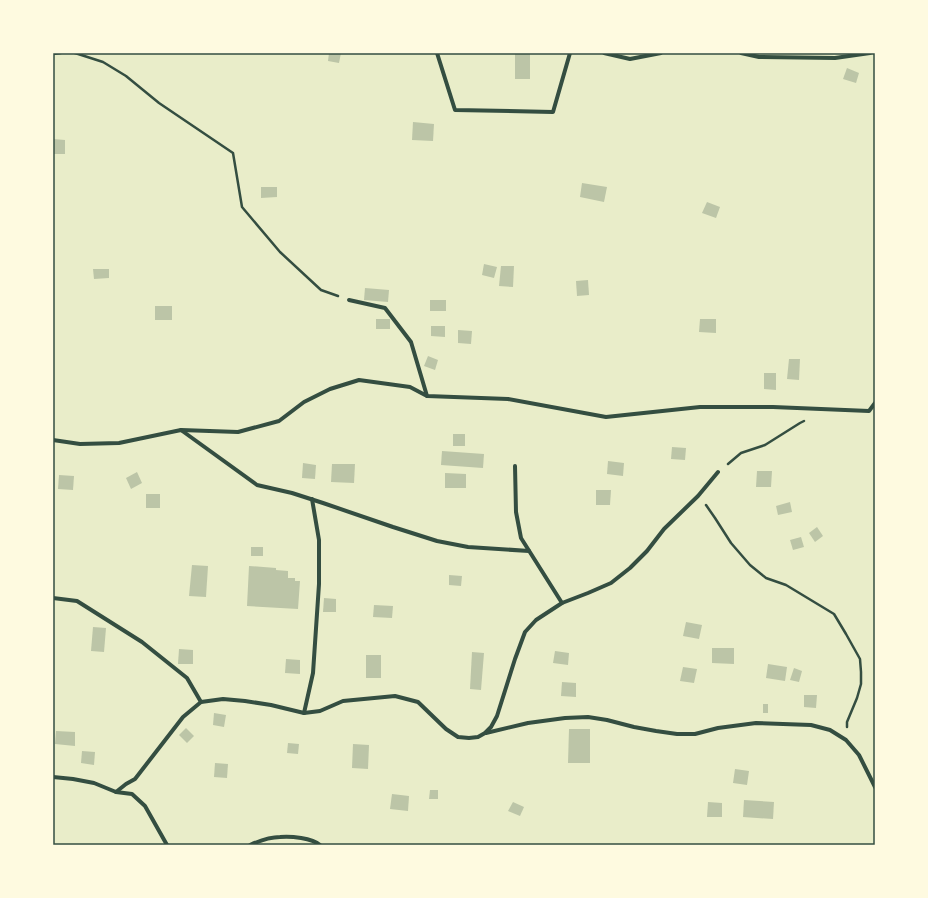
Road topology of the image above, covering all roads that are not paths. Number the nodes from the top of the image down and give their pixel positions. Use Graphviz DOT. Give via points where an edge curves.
graph roads {
  1 [pos="437,53"];
  2 [pos="570,53"];
  3 [pos="604,53"];
  4 [pos="661,53"];
  5 [pos="741,53"];
  6 [pos="870,53"];
  7 [pos="349,300"];
  8 [pos="427,396"];
  9 [pos="875,403"];
  10 [pos="181,430"];
  11 [pos="53,440"];
  12 [pos="515,466"];
  13 [pos="718,472"];
  14 [pos="312,500"];
  15 [pos="529,551"];
  16 [pos="53,598"];
  17 [pos="562,603"];
  18 [pos="201,702"];
  19 [pos="304,713"];
  20 [pos="486,733"];
  21 [pos="53,777"];
  22 [pos="875,786"];
  23 [pos="116,792"];
  24 [pos="167,845"];
  25 [pos="250,845"];
  26 [pos="320,845"];
  1 -- 2 [label="street" via="455,110 553,112"];
  3 -- 4 [label="street" via="630,59"];
  5 -- 6 [label="street" via="759,57 835,58"];
  7 -- 8 [label="street" via="385,308 411,342"];
  8 -- 9 [label="street" via="508,399 606,417 700,407 773,407 869,412"];
  8 -- 10 [label="street" via="410,387 360,380 330,389 304,402 279,420 238,432"];
  10 -- 11 [label="street" via="118,443 80,444"];
  10 -- 14 [label="street" via="257,485"];
  12 -- 15 [label="street" via="516,512 521,538"];
  13 -- 17 [label="street" via="630,568 610,583"];
  14 -- 15 [label="street" via="437,541 468,547"];
  14 -- 19 [label="street" via="319,540 319,584 313,673"];
  15 -- 17 [label="street"];
  16 -- 18 [label="street" via="77,601 142,642 187,678"];
  17 -- 20 [label="street" via="536,620 525,632 497,716"];
  18 -- 19 [label="street" via="223,699 245,701"];
  18 -- 23 [label="street" via="182,717 135,779"];
  19 -- 20 [label="street" via="320,711 343,701 395,696 418,702 458,737 478,737"];
  20 -- 22 [label="street" via="565,718 607,720 677,734 695,734 756,723 811,725 830,730 846,740 859,756"];
  21 -- 23 [label="street" via="94,783"];
  23 -- 24 [label="street" via="132,794 146,806"];
  25 -- 26 [label="street" via="280,837 300,838"];
}
